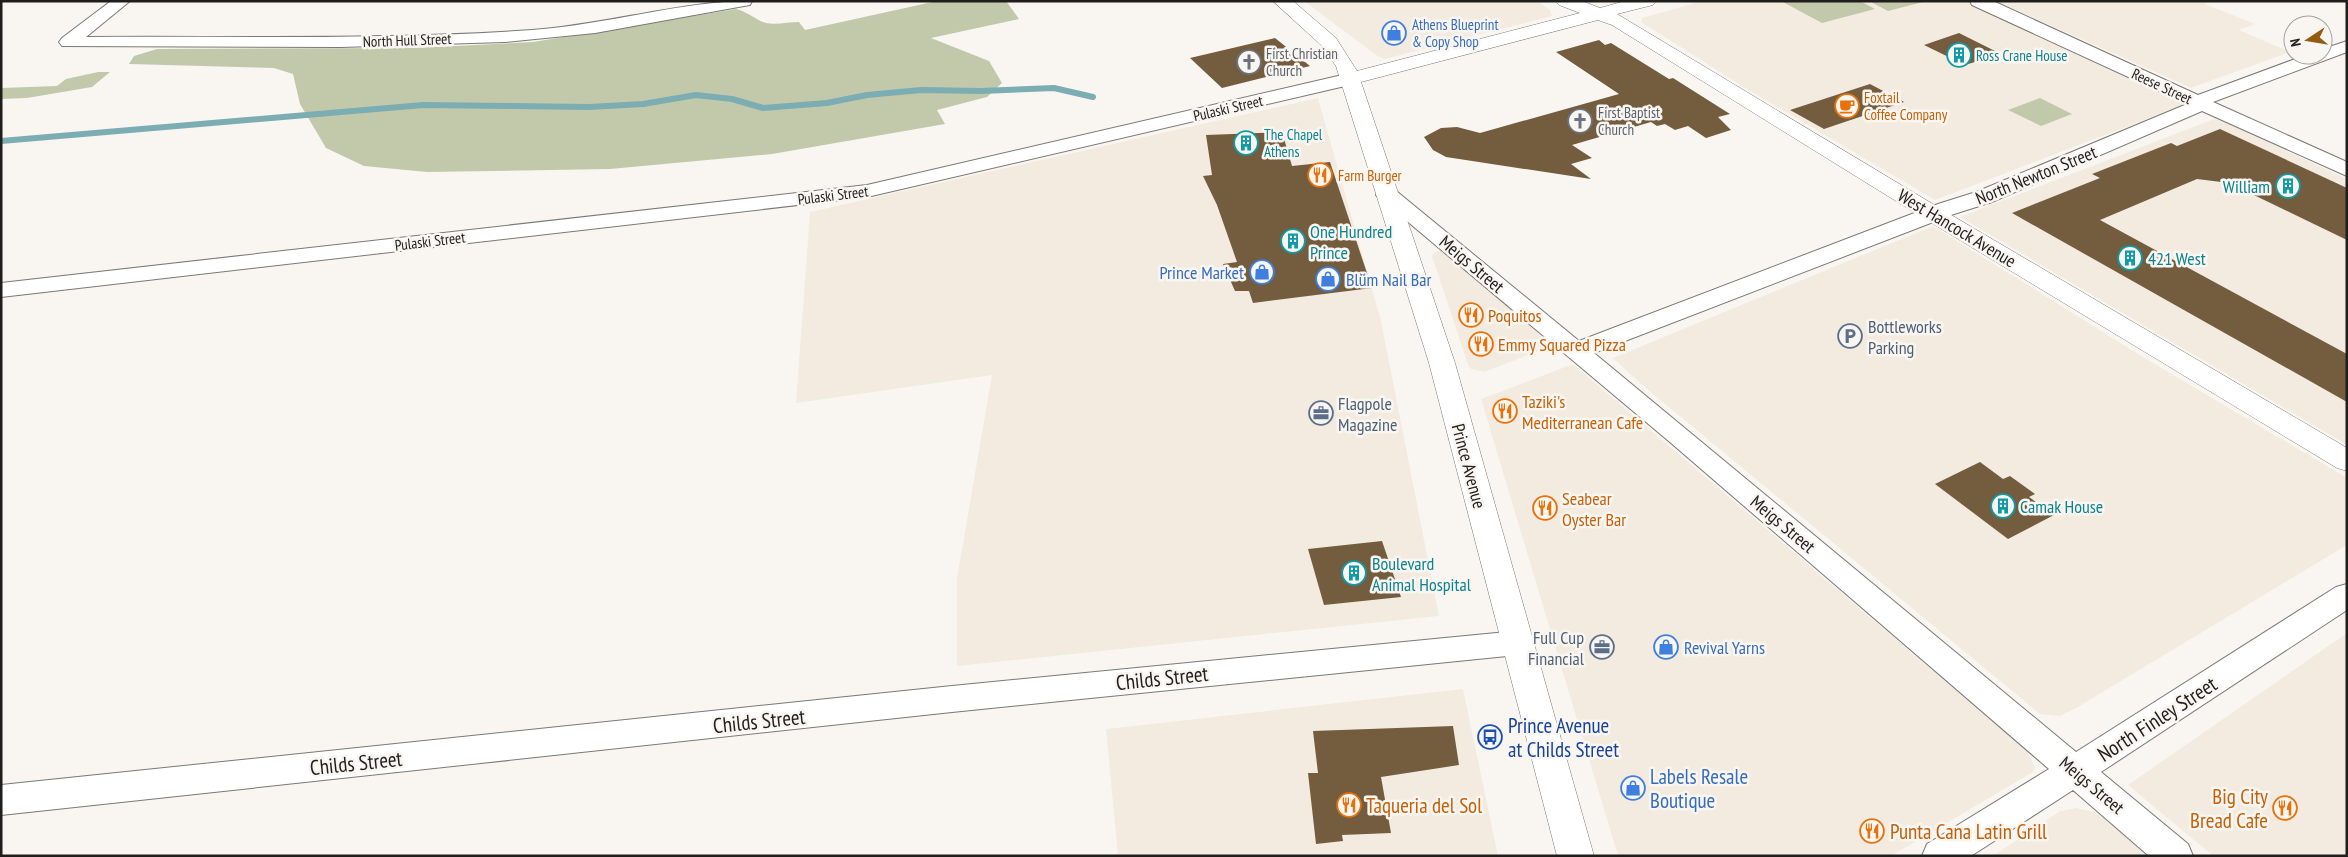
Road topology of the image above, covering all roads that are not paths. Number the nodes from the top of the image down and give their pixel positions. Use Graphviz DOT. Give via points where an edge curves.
graph roads {
  1 [pos="122,1"];
  2 [pos="744,1"];
  3 [pos="1282,1"];
  4 [pos="1565,1"];
  5 [pos="1647,1"];
  6 [pos="1978,1"];
  7 [pos="698,6"];
  8 [pos="1599,14"];
  9 [pos="2347,46"];
  10 [pos="2333,51"];
  11 [pos="2296,65"];
  12 [pos="1351,79"];
  13 [pos="2199,103"];
  14 [pos="2347,170"];
  15 [pos="1387,195"];
  16 [pos="1933,214"];
  17 [pos="1,290"];
  18 [pos="1576,350"];
  19 [pos="2347,461"];
  20 [pos="2347,595"];
  21 [pos="1517,643"];
  22 [pos="2075,772"];
  23 [pos="1,800"];
  24 [pos="1576,856"];
  25 [pos="1940,856"];
  26 [pos="2175,856"];
  1 -- 7 [label="street, North Hull Street" via="68,42 505,38 591,28"];
  2 -- 7 [label="street, North Hull Street"];
  3 -- 12 [label="street, Prince Avenue" via="1329,42"];
  4 -- 8 [label="street, West Hancock Avenue"];
  5 -- 8 [label="street, Pulaski Street"];
  6 -- 13 [label="street, Reese Street"];
  8 -- 12 [label="street, Pulaski Street"];
  8 -- 16 [label="street, West Hancock Avenue" via="1618,21"];
  9 -- 10 [label="street, North Newton Street"];
  11 -- 13 [label="street, North Newton Street"];
  12 -- 15 [label="street, Prince Avenue"];
  12 -- 17 [label="street, Pulaski Street" via="867,191"];
  13 -- 14 [label="street, Reese Street"];
  13 -- 16 [label="street, North Newton Street" via="2192,109 2045,172"];
  15 -- 18 [label="street, Meigs Street"];
  15 -- 21 [label="street, Prince Avenue" via="1442,363"];
  16 -- 18 [label="street, North Newton Street"];
  16 -- 19 [label="street, West Hancock Avenue"];
  18 -- 22 [label="street, Meigs Street"];
  20 -- 22 [label="street, North Finley Street"];
  21 -- 23 [label="street, Childs Street"];
  21 -- 24 [label="street, Prince Avenue"];
  22 -- 25 [label="street, North Finley Street"];
  22 -- 26 [label="street, Meigs Street"];
}
